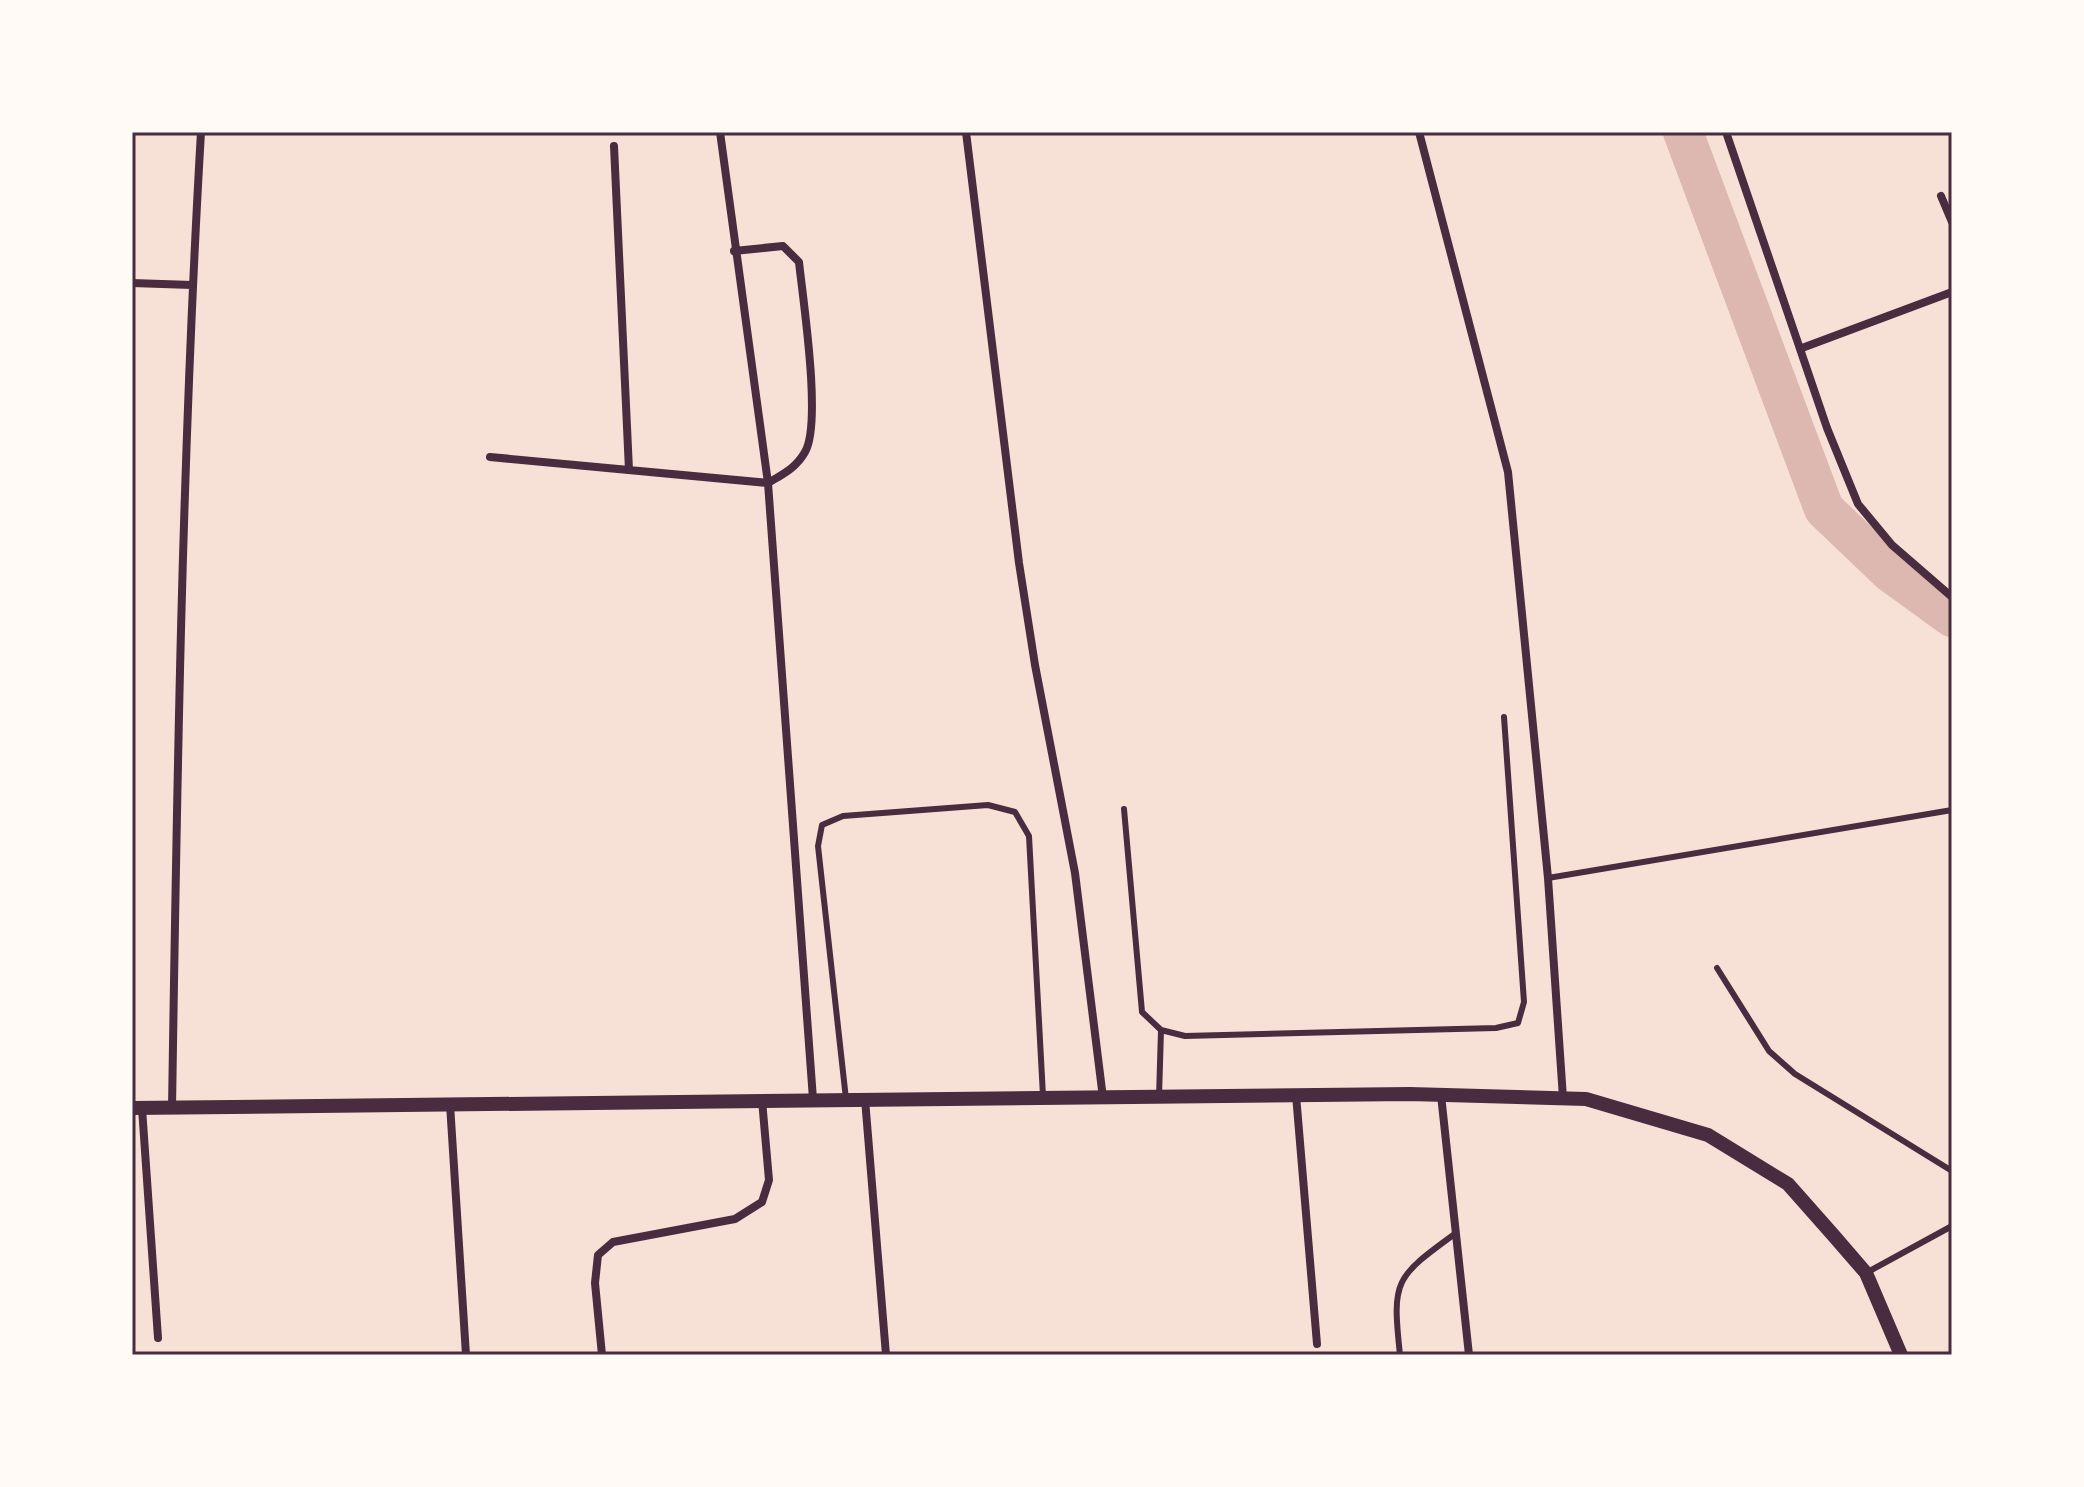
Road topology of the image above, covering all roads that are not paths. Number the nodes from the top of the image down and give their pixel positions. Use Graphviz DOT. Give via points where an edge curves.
graph roads {
  1 [pos="201,132"];
  2 [pos="720,132"];
  3 [pos="966,132"];
  4 [pos="1419,132"];
  5 [pos="1726,132"];
  6 [pos="614,146"];
  7 [pos="1941,196"];
  8 [pos="1952,222"];
  9 [pos="734,251"];
  10 [pos="132,283"];
  11 [pos="192,285"];
  12 [pos="1952,292"];
  13 [pos="1802,348"];
  14 [pos="490,457"];
  15 [pos="629,470"];
  16 [pos="768,483"];
  17 [pos="1952,597"];
  18 [pos="1504,717"];
  19 [pos="1124,809"];
  20 [pos="1952,810"];
  21 [pos="1548,878"];
  22 [pos="1717,968"];
  23 [pos="1161,1030"];
  24 [pos="1296,1095"];
  25 [pos="1441,1095"];
  26 [pos="1159,1097"];
  27 [pos="1103,1098"];
  28 [pos="1563,1098"];
  29 [pos="813,1099"];
  30 [pos="846,1099"];
  31 [pos="865,1099"];
  32 [pos="762,1100"];
  33 [pos="1043,1100"];
  34 [pos="450,1103"];
  35 [pos="137,1108"];
  36 [pos="172,1109"];
  37 [pos="1952,1171"];
  38 [pos="1952,1226"];
  39 [pos="1456,1233"];
  40 [pos="1866,1273"];
  41 [pos="158,1338"];
  42 [pos="1317,1344"];
  43 [pos="466,1355"];
  44 [pos="602,1355"];
  45 [pos="886,1355"];
  46 [pos="1400,1355"];
  47 [pos="1469,1355"];
  48 [pos="1901,1355"];
  1 -- 11 [label="street"];
  2 -- 9 [label="street"];
  3 -- 27 [label="street" via="1019,563 1075,873"];
  4 -- 21 [label="street" via="1508,472"];
  5 -- 13 [label="street"];
  6 -- 15 [label="street"];
  7 -- 8 [label="street"];
  9 -- 16 [label="street"];
  9 -- 16 [label="street" via="783,246 799,262 812,415 808,449 794,468"];
  10 -- 11 [label="street"];
  11 -- 36 [label="street"];
  12 -- 13 [label="street"];
  13 -- 17 [label="street" via="1858,504 1892,545"];
  14 -- 15 [label="street"];
  15 -- 16 [label="street"];
  16 -- 29 [label="street"];
  18 -- 23 [label="lane" via="1524,1002 1518,1023 1496,1028 1185,1036"];
  19 -- 23 [label="lane" via="1142,1012"];
  20 -- 21 [label="lane"];
  21 -- 28 [label="street"];
  22 -- 37 [label="lane" via="1769,1051 1795,1074"];
  23 -- 26 [label="lane"];
  24 -- 25 [label="street"];
  24 -- 26 [label="street"];
  24 -- 42 [label="street"];
  25 -- 28 [label="street"];
  25 -- 39 [label="street"];
  26 -- 27 [label="street"];
  27 -- 33 [label="street"];
  28 -- 40 [label="street" via="1586,1099 1708,1135 1788,1184"];
  29 -- 30 [label="street"];
  29 -- 32 [label="street"];
  30 -- 31 [label="street"];
  30 -- 33 [label="lane" via="818,846 822,825 843,816 988,805 1015,812 1029,836"];
  31 -- 33 [label="street"];
  31 -- 45 [label="street"];
  32 -- 34 [label="street"];
  32 -- 44 [label="street" via="769,1180 762,1202 735,1219 613,1242 598,1255 595,1283"];
  34 -- 36 [label="street"];
  34 -- 43 [label="street"];
  35 -- 36 [label="street"];
  35 -- 41 [label="street"];
  38 -- 40 [label="lane"];
  39 -- 46 [label="lane" via="1417,1261 1400,1283 1395,1303"];
  39 -- 47 [label="street"];
  40 -- 48 [label="street"];
}
